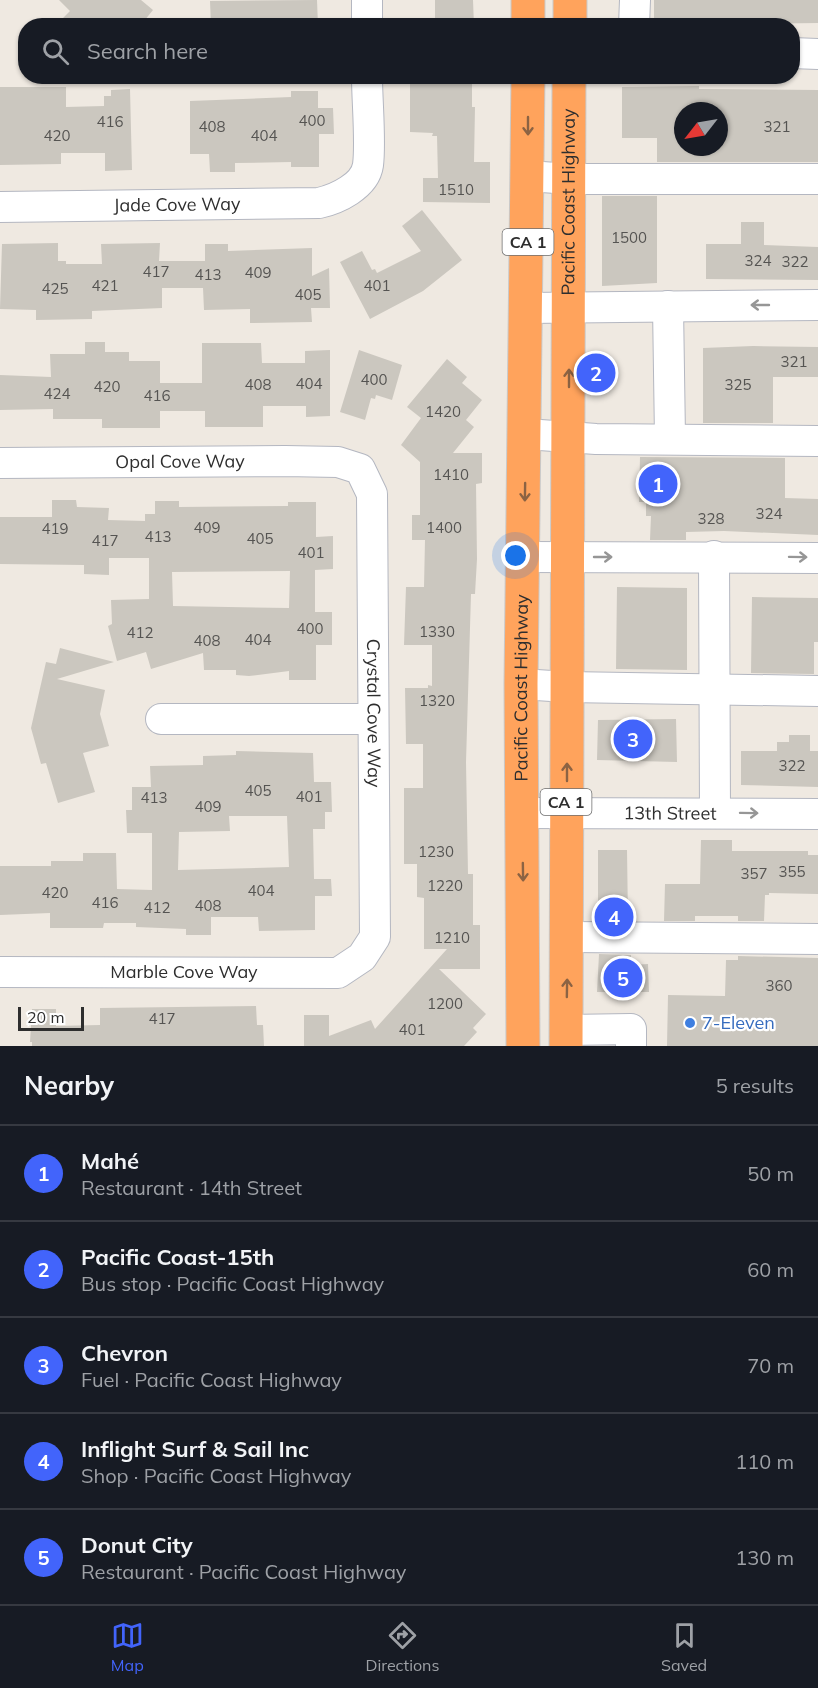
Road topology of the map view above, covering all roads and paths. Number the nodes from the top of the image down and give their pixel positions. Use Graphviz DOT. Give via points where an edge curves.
graph roads {
  1 [pos="367,0"];
  2 [pos="528,0"];
  3 [pos="570,0"];
  4 [pos="635,0"];
  5 [pos="367,18"];
  6 [pos="528,18"];
  7 [pos="570,18"];
  8 [pos="634,18"];
  9 [pos="800,53"];
  10 [pos="818,54"];
  11 [pos="367,84"];
  12 [pos="528,84"];
  13 [pos="569,84"];
  14 [pos="528,176"];
  15 [pos="570,179"];
  16 [pos="818,179"];
  17 [pos="0,207"];
  18 [pos="818,305"];
  19 [pos="568,306"];
  20 [pos="668,306"];
  21 [pos="527,308"];
  22 [pos="526,434"];
  23 [pos="569,436"];
  24 [pos="670,438"];
  25 [pos="818,441"];
  26 [pos="0,463"];
  27 [pos="360,469"];
  28 [pos="714,556"];
  29 [pos="523,557"];
  30 [pos="570,557"];
  31 [pos="818,558"];
  32 [pos="521,684"];
  33 [pos="567,687"];
  34 [pos="716,689"];
  35 [pos="818,691"];
  36 [pos="161,719"];
  37 [pos="373,719"];
  38 [pos="566,812"];
  39 [pos="523,813"];
  40 [pos="715,813"];
  41 [pos="818,814"];
  42 [pos="568,938"];
  43 [pos="818,939"];
  44 [pos="362,957"];
  45 [pos="0,972"];
  46 [pos="567,1038"];
  47 [pos="523,1046"];
  48 [pos="631,1046"];
  1 -- 5 [label="street"];
  2 -- 6 [label="highway"];
  3 -- 7 [label="highway"];
  4 -- 8 [label="street"];
  9 -- 10 [label="street"];
  11 -- 17 [label="street, Jade Cove Way" via="368,167 351,190 335,200"];
  12 -- 14 [label="highway, Pacific Coast Highway / CA 1, one-way"];
  13 -- 15 [label="highway, Pacific Coast Highway / CA 1"];
  14 -- 15 [label="street"];
  14 -- 21 [label="highway, Pacific Coast Highway / CA 1"];
  15 -- 16 [label="street"];
  15 -- 19 [label="highway, Pacific Coast Highway / CA 1"];
  18 -- 20 [label="street, one-way"];
  19 -- 20 [label="street"];
  19 -- 21 [label="street"];
  23 -- 19 [label="highway, Pacific Coast Highway / CA 1, one-way"];
  20 -- 24 [label="street"];
  21 -- 22 [label="highway, Pacific Coast Highway / CA 1"];
  22 -- 23 [label="street"];
  22 -- 29 [label="highway, Pacific Coast Highway / CA 1, one-way"];
  23 -- 24 [label="street"];
  23 -- 30 [label="highway, Pacific Coast Highway / CA 1"];
  24 -- 25 [label="street"];
  26 -- 27 [label="street, Opal Cove Way" via="296,461 338,462"];
  27 -- 37 [label="street, Crystal Cove Way" via="372,494"];
  30 -- 28 [label="street, one-way"];
  28 -- 31 [label="street, one-way"];
  28 -- 34 [label="street"];
  29 -- 30 [label="street"];
  29 -- 32 [label="highway, Pacific Coast Highway / CA 1"];
  30 -- 33 [label="highway, Pacific Coast Highway / CA 1"];
  32 -- 33 [label="street"];
  32 -- 39 [label="highway, Pacific Coast Highway / CA 1"];
  33 -- 34 [label="street"];
  38 -- 33 [label="highway, Pacific Coast Highway / CA 1, one-way"];
  34 -- 35 [label="street"];
  34 -- 40 [label="street"];
  36 -- 37 [label="street"];
  37 -- 44 [label="street, Crystal Cove Way" via="375,937"];
  38 -- 39 [label="street, 13th Street"];
  38 -- 40 [label="street, 13th Street"];
  38 -- 42 [label="highway, Pacific Coast Highway / CA 1"];
  39 -- 47 [label="highway, Pacific Coast Highway / CA 1, one-way"];
  40 -- 41 [label="street, 13th Street, one-way"];
  42 -- 43 [label="street"];
  46 -- 42 [label="highway, Pacific Coast Highway / CA 1, one-way"];
  44 -- 45 [label="street, Marble Cove Way" via="338,973"];
  46 -- 48 [label="street" via="631,1029"];
}
